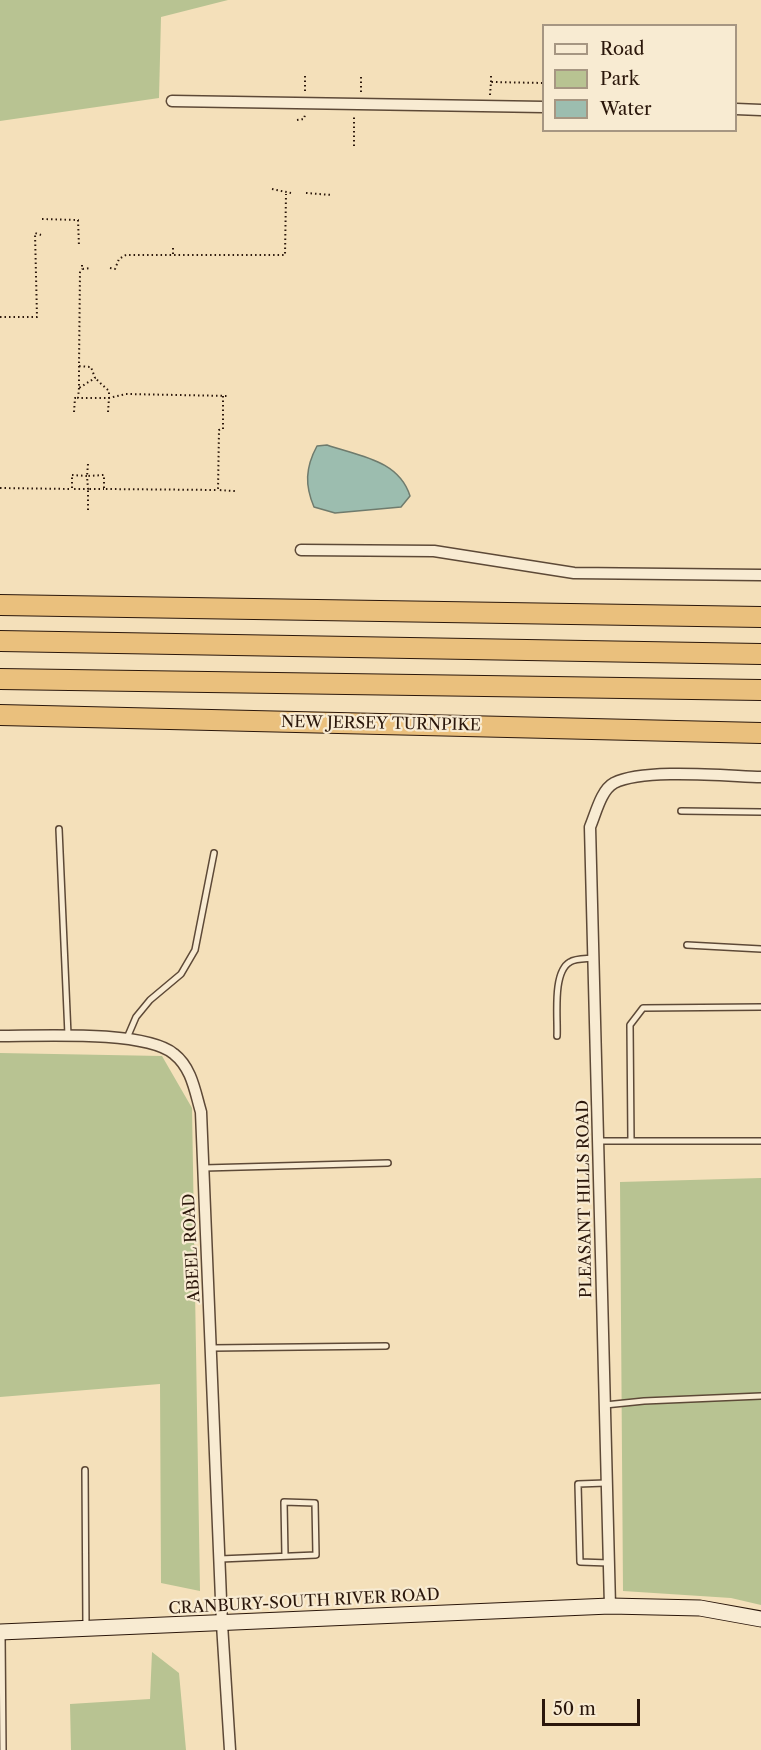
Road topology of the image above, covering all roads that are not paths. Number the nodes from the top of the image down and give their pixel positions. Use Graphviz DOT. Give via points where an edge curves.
graph roads {
  1 [pos="172,101"];
  2 [pos="542,103"];
  3 [pos="737,109"];
  4 [pos="761,110"];
  5 [pos="301,550"];
  6 [pos="761,575"];
  7 [pos="0,605"];
  8 [pos="761,617"];
  9 [pos="0,641"];
  10 [pos="761,654"];
  11 [pos="0,679"];
  12 [pos="761,690"];
  13 [pos="0,716"];
  14 [pos="761,733"];
  15 [pos="761,777"];
  16 [pos="681,811"];
  17 [pos="761,812"];
  18 [pos="59,829"];
  19 [pos="214,853"];
  20 [pos="687,945"];
  21 [pos="761,949"];
  22 [pos="594,958"];
  23 [pos="761,1007"];
  24 [pos="0,1036"];
  25 [pos="557,1036"];
  26 [pos="68,1037"];
  27 [pos="126,1040"];
  28 [pos="599,1141"];
  29 [pos="631,1141"];
  30 [pos="761,1141"];
  31 [pos="388,1163"];
  32 [pos="204,1168"];
  33 [pos="386,1346"];
  34 [pos="212,1348"];
  35 [pos="761,1396"];
  36 [pos="605,1405"];
  37 [pos="85,1470"];
  38 [pos="607,1483"];
  39 [pos="285,1557"];
  40 [pos="220,1559"];
  41 [pos="609,1563"];
  42 [pos="610,1606"];
  43 [pos="761,1619"];
  44 [pos="222,1624"];
  45 [pos="86,1629"];
  46 [pos="1,1632"];
  47 [pos="2,1704"];
  48 [pos="3,1750"];
  49 [pos="230,1750"];
  1 -- 2 [label="street" via="490,106"];
  3 -- 4 [label="street"];
  5 -- 6 [label="street" via="434,552 574,573"];
  7 -- 8 [label="highway"];
  9 -- 10 [label="highway"];
  11 -- 12 [label="highway"];
  13 -- 14 [label="highway, NEW JERSEY TURNPIKE"];
  15 -- 22 [label="street, PLEASANT HILLS ROAD" via="653,776 613,783 590,826"];
  16 -- 17 [label="lane"];
  18 -- 26 [label="lane"];
  19 -- 27 [label="lane" via="195,950 181,974 136,1017"];
  20 -- 21 [label="lane"];
  22 -- 25 [label="lane" via="571,961 563,968 558,984"];
  22 -- 28 [label="street, PLEASANT HILLS ROAD"];
  23 -- 29 [label="lane" via="643,1008 630,1025"];
  24 -- 26 [label="street, ABEEL ROAD"];
  26 -- 27 [label="street, ABEEL ROAD"];
  27 -- 32 [label="street, ABEEL ROAD" via="158,1044 175,1054 188,1070 201,1112"];
  28 -- 29 [label="lane"];
  28 -- 36 [label="street, PLEASANT HILLS ROAD"];
  29 -- 30 [label="lane"];
  31 -- 32 [label="lane"];
  32 -- 34 [label="street, ABEEL ROAD"];
  33 -- 34 [label="lane"];
  34 -- 40 [label="street, ABEEL ROAD"];
  35 -- 36 [label="lane"];
  36 -- 38 [label="street, PLEASANT HILLS ROAD"];
  37 -- 45 [label="lane"];
  38 -- 41 [label="street, PLEASANT HILLS ROAD"];
  38 -- 41 [label="lane" via="578,1484 579,1540 580,1562"];
  39 -- 39 [label="lane" via="316,1555 315,1503 284,1502"];
  39 -- 40 [label="lane"];
  40 -- 44 [label="street, ABEEL ROAD"];
  41 -- 42 [label="street, PLEASANT HILLS ROAD"];
  42 -- 43 [label="main road, CRANBURY-SOUTH RIVER ROAD" via="700,1608"];
  42 -- 44 [label="main road, CRANBURY-SOUTH RIVER ROAD"];
  44 -- 45 [label="main road, CRANBURY-SOUTH RIVER ROAD"];
  44 -- 49 [label="street, ABEEL ROAD"];
  45 -- 46 [label="main road, CRANBURY-SOUTH RIVER ROAD"];
  46 -- 47 [label="lane"];
  47 -- 48 [label="lane"];
}
